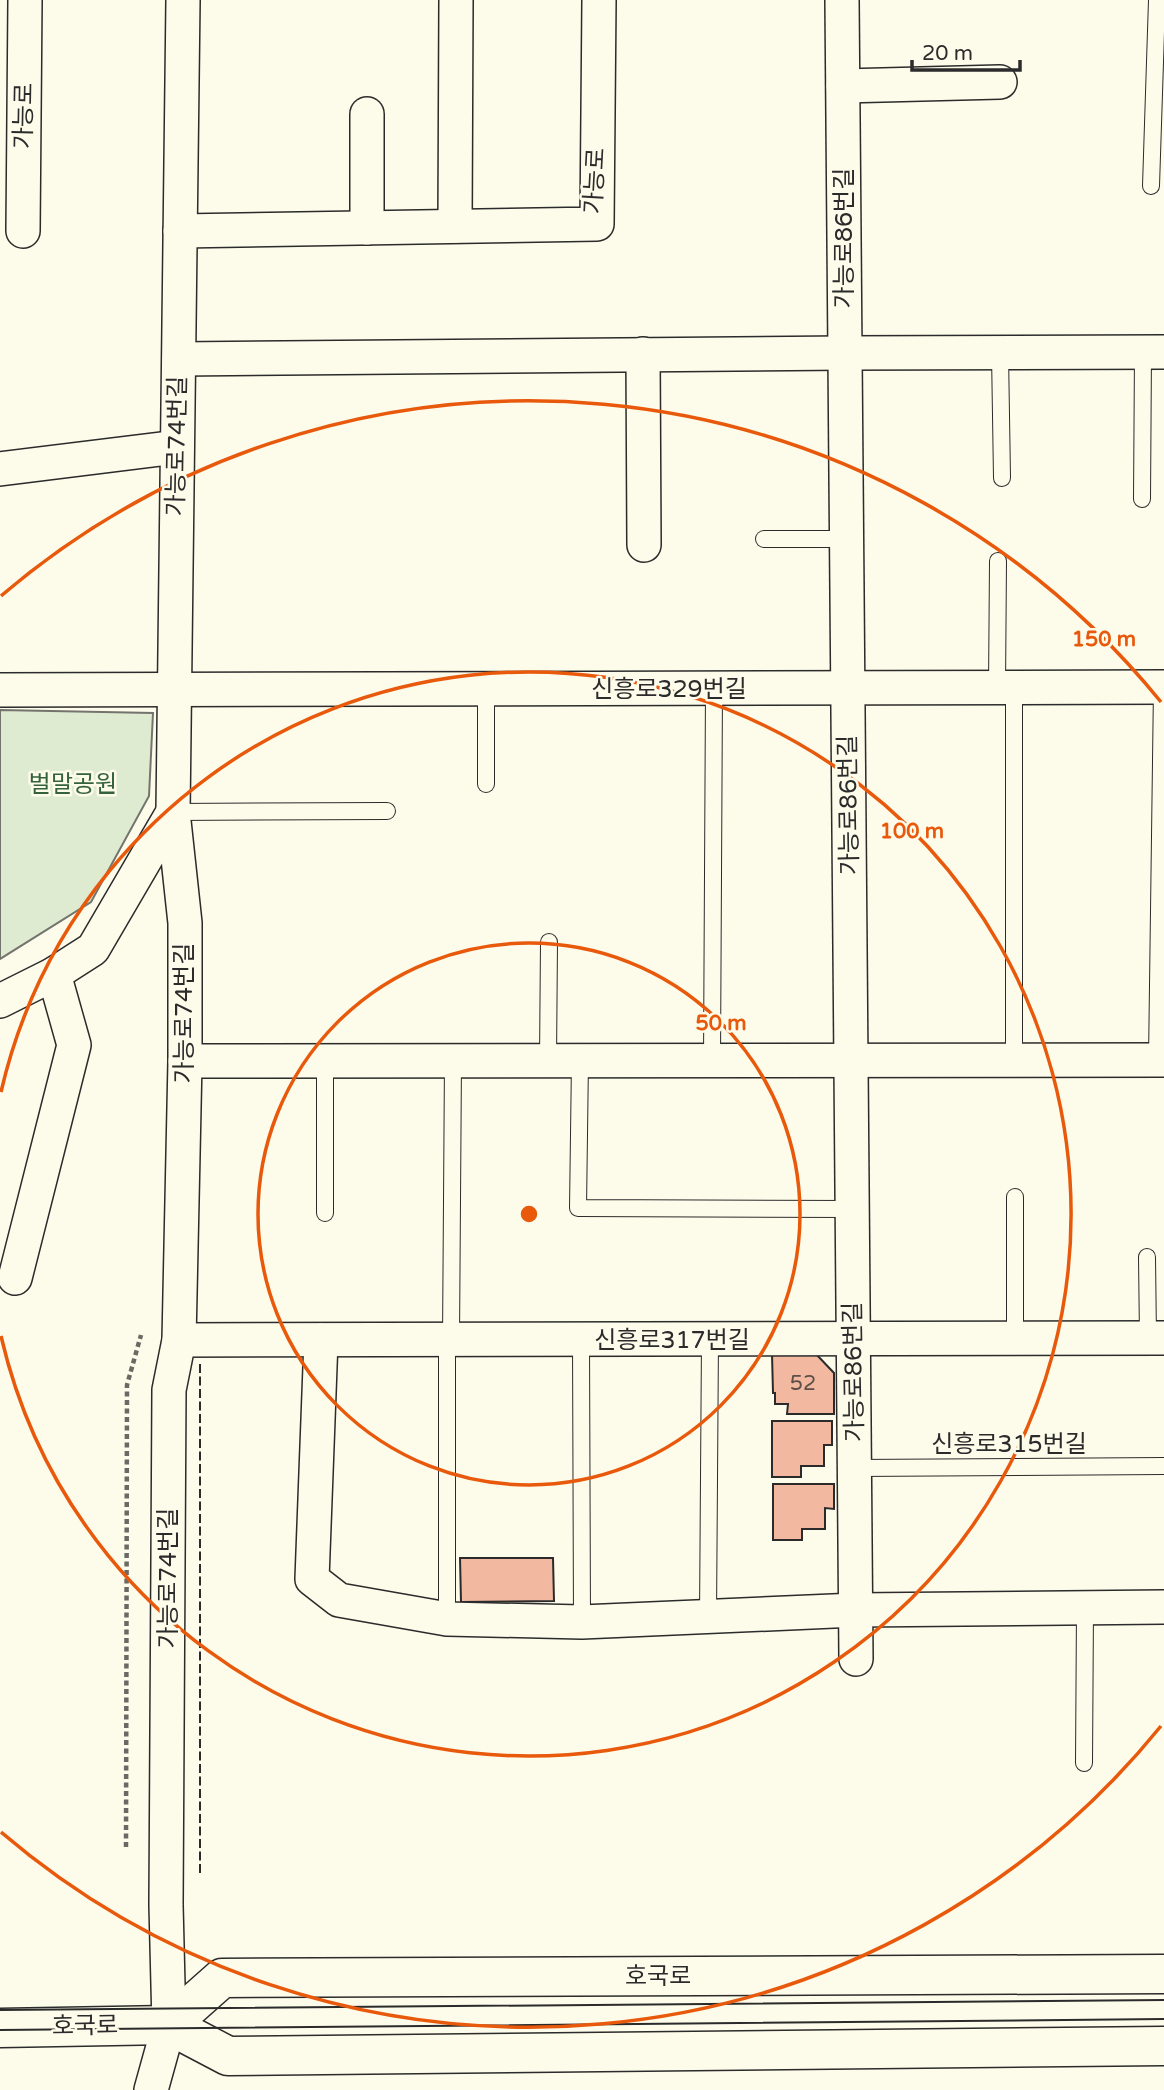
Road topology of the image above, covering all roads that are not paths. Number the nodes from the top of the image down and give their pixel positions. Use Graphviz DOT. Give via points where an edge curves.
graph roads {
  1 [pos="25,0"];
  2 [pos="183,0"];
  3 [pos="456,0"];
  4 [pos="599,0"];
  5 [pos="842,0"];
  6 [pos="1157,0"];
  7 [pos="1000,82"];
  8 [pos="843,86"];
  9 [pos="367,114"];
  10 [pos="1151,186"];
  11 [pos="454,226"];
  12 [pos="367,228"];
  13 [pos="23,231"];
  14 [pos="180,231"];
  15 [pos="845,352"];
  16 [pos="1000,352"];
  17 [pos="1153,352"];
  18 [pos="643,355"];
  19 [pos="178,359"];
  20 [pos="177,447"];
  21 [pos="0,469"];
  22 [pos="1002,478"];
  23 [pos="1142,499"];
  24 [pos="847,538"];
  25 [pos="764,539"];
  26 [pos="644,545"];
  27 [pos="998,561"];
  28 [pos="1163,687"];
  29 [pos="714,688"];
  30 [pos="848,688"];
  31 [pos="1005,688"];
  32 [pos="486,689"];
  33 [pos="0,690"];
  34 [pos="175,690"];
  35 [pos="486,784"];
  36 [pos="387,811"];
  37 [pos="173,812"];
  38 [pos="549,942"];
  39 [pos="54,974"];
  40 [pos="0,1001"];
  41 [pos="1014,1059"];
  42 [pos="185,1060"];
  43 [pos="325,1060"];
  44 [pos="453,1060"];
  45 [pos="564,1060"];
  46 [pos="712,1060"];
  47 [pos="851,1060"];
  48 [pos="1161,1060"];
  49 [pos="1015,1197"];
  50 [pos="852,1209"];
  51 [pos="324,1213"];
  52 [pos="1147,1257"];
  53 [pos="15,1278"];
  54 [pos="1156,1338"];
  55 [pos="710,1339"];
  56 [pos="853,1339"];
  57 [pos="1015,1339"];
  58 [pos="179,1340"];
  59 [pos="321,1340"];
  60 [pos="449,1340"];
  61 [pos="581,1340"];
  62 [pos="1164,1466"];
  63 [pos="855,1468"];
  64 [pos="1164,1607"];
  65 [pos="1085,1608"];
  66 [pos="856,1611"];
  67 [pos="708,1617"];
  68 [pos="447,1619"];
  69 [pos="582,1622"];
  70 [pos="856,1659"];
  71 [pos="1084,1763"];
  72 [pos="1164,1973"];
  73 [pos="169,2025"];
  74 [pos="0,2028"];
  75 [pos="1164,2046"];
  76 [pos="151,2090"];
  1 -- 13 [label="street, 가능로"];
  2 -- 14 [label="street, 가능로74번길"];
  3 -- 11 [label="street"];
  4 -- 11 [label="street, 가능로" via="597,224"];
  5 -- 8 [label="street, 가능로86번길"];
  6 -- 10 [label="lane"];
  7 -- 8 [label="street"];
  8 -- 15 [label="street, 가능로86번길"];
  9 -- 12 [label="street"];
  11 -- 12 [label="street, 가능로"];
  12 -- 14 [label="street, 가능로"];
  14 -- 19 [label="street, 가능로74번길"];
  15 -- 16 [label="street"];
  15 -- 18 [label="street"];
  15 -- 24 [label="street, 가능로86번길"];
  16 -- 17 [label="street"];
  16 -- 22 [label="lane"];
  17 -- 23 [label="lane"];
  18 -- 19 [label="street"];
  18 -- 26 [label="street"];
  19 -- 20 [label="street, 가능로74번길"];
  20 -- 21 [label="street"];
  20 -- 34 [label="street, 가능로74번길"];
  24 -- 25 [label="lane"];
  24 -- 30 [label="street, 가능로86번길"];
  27 -- 31 [label="lane"];
  28 -- 31 [label="street, 신흥로329번길"];
  28 -- 48 [label="lane"];
  29 -- 30 [label="street, 신흥로329번길"];
  29 -- 32 [label="street, 신흥로329번길"];
  29 -- 46 [label="lane"];
  30 -- 31 [label="street, 신흥로329번길"];
  30 -- 47 [label="street, 가능로86번길"];
  31 -- 41 [label="lane"];
  32 -- 34 [label="street, 신흥로329번길"];
  32 -- 35 [label="lane"];
  33 -- 34 [label="street, 신흥로329번길"];
  34 -- 37 [label="street, 가능로74번길"];
  36 -- 37 [label="lane"];
  37 -- 39 [label="street" via="93,949"];
  37 -- 42 [label="street, 가능로74번길" via="185,923"];
  38 -- 45 [label="lane"];
  39 -- 40 [label="street"];
  39 -- 53 [label="street" via="74,1045"];
  41 -- 47 [label="street"];
  41 -- 48 [label="street"];
  42 -- 43 [label="street"];
  42 -- 58 [label="street, 가능로74번길"];
  43 -- 44 [label="street"];
  43 -- 51 [label="lane"];
  44 -- 45 [label="street"];
  44 -- 60 [label="lane"];
  45 -- 46 [label="street"];
  45 -- 50 [label="lane" via="578,1209"];
  46 -- 47 [label="street"];
  47 -- 50 [label="street, 가능로86번길"];
  49 -- 57 [label="lane"];
  50 -- 56 [label="street, 가능로86번길"];
  52 -- 54 [label="lane"];
  54 -- 57 [label="street, 신흥로317번길"];
  55 -- 56 [label="street, 신흥로317번길"];
  55 -- 61 [label="street, 신흥로317번길"];
  55 -- 67 [label="lane"];
  56 -- 57 [label="street, 신흥로317번길"];
  56 -- 63 [label="street, 가능로86번길"];
  58 -- 59 [label="street, 신흥로317번길"];
  58 -- 73 [label="street, 가능로74번길" via="169,1390"];
  59 -- 60 [label="street, 신흥로317번길"];
  59 -- 68 [label="street" via="312,1579 339,1600"];
  60 -- 61 [label="street, 신흥로317번길"];
  60 -- 68 [label="lane"];
  61 -- 69 [label="lane"];
  62 -- 63 [label="lane, 신흥로315번길"];
  63 -- 66 [label="street, 가능로86번길"];
  64 -- 65 [label="street"];
  65 -- 66 [label="street"];
  65 -- 71 [label="lane"];
  66 -- 67 [label="street"];
  66 -- 70 [label="street, 가능로86번길"];
  67 -- 69 [label="street"];
  68 -- 69 [label="street"];
  72 -- 73 [label="street, 호국로" via="222,1978"];
  73 -- 74 [label="street, 호국로"];
  73 -- 75 [label="street, 호국로" via="228,2056"];
  73 -- 76 [label="street, 가능로74번길"];
}
